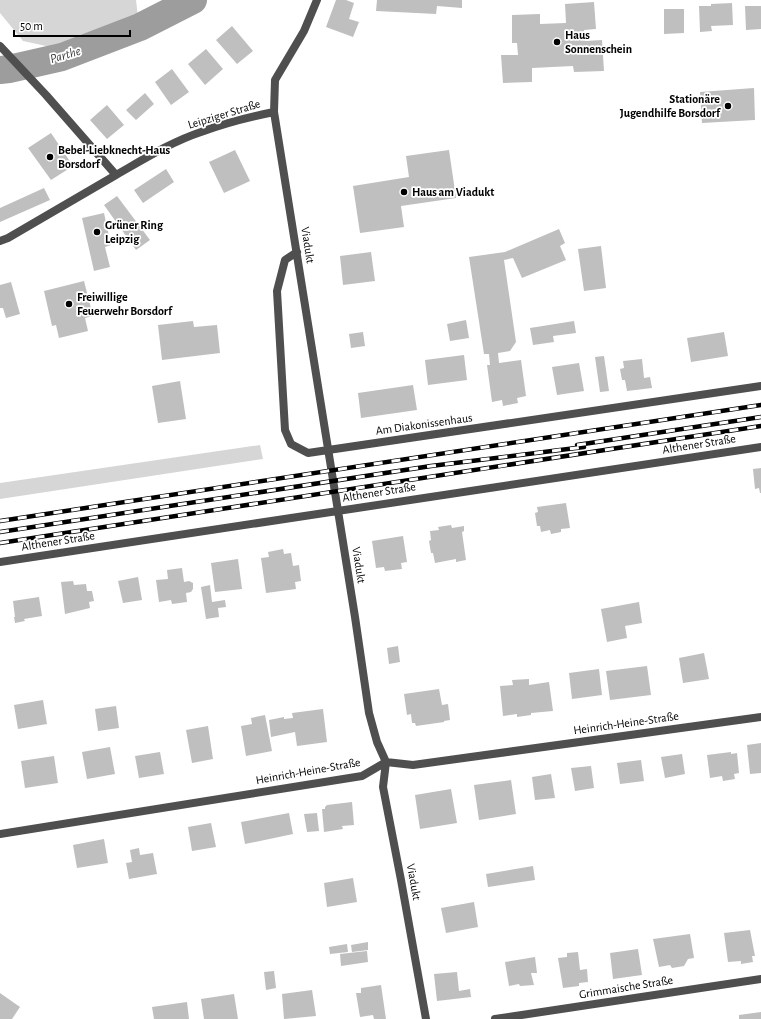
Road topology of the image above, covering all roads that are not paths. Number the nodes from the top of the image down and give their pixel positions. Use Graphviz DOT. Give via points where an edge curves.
graph roads {
  1 [pos="317,0"];
  2 [pos="0,46"];
  3 [pos="274,112"];
  4 [pos="116,174"];
  5 [pos="0,241"];
  6 [pos="297,252"];
  7 [pos="761,386"];
  8 [pos="761,446"];
  9 [pos="0,562"];
  10 [pos="761,717"];
  11 [pos="386,762"];
  12 [pos="0,834"];
  13 [pos="761,979"];
  14 [pos="426,1019"];
  15 [pos="495,1019"];
  1 -- 3 [label="street, Leipziger Straße" via="304,31 275,80"];
  2 -- 4 [label="street"];
  3 -- 4 [label="street, Leipziger Straße" via="240,119 200,132"];
  3 -- 6 [label="street, Viadukt"];
  4 -- 5 [label="street, Leipziger Straße"];
  6 -- 7 [label="street, Am Diakonissenhaus" via="285,260 277,290 285,430 292,444 308,453"];
  6 -- 11 [label="street, Viadukt" via="369,713"];
  8 -- 9 [label="street, Althener Straße"];
  10 -- 11 [label="street, Heinrich-Heine-Straße" via="413,765"];
  11 -- 12 [label="street, Heinrich-Heine-Straße" via="362,776"];
  11 -- 14 [label="street, Viadukt" via="383,787"];
  13 -- 15 [label="street, Grimmaische Straße"];
}
